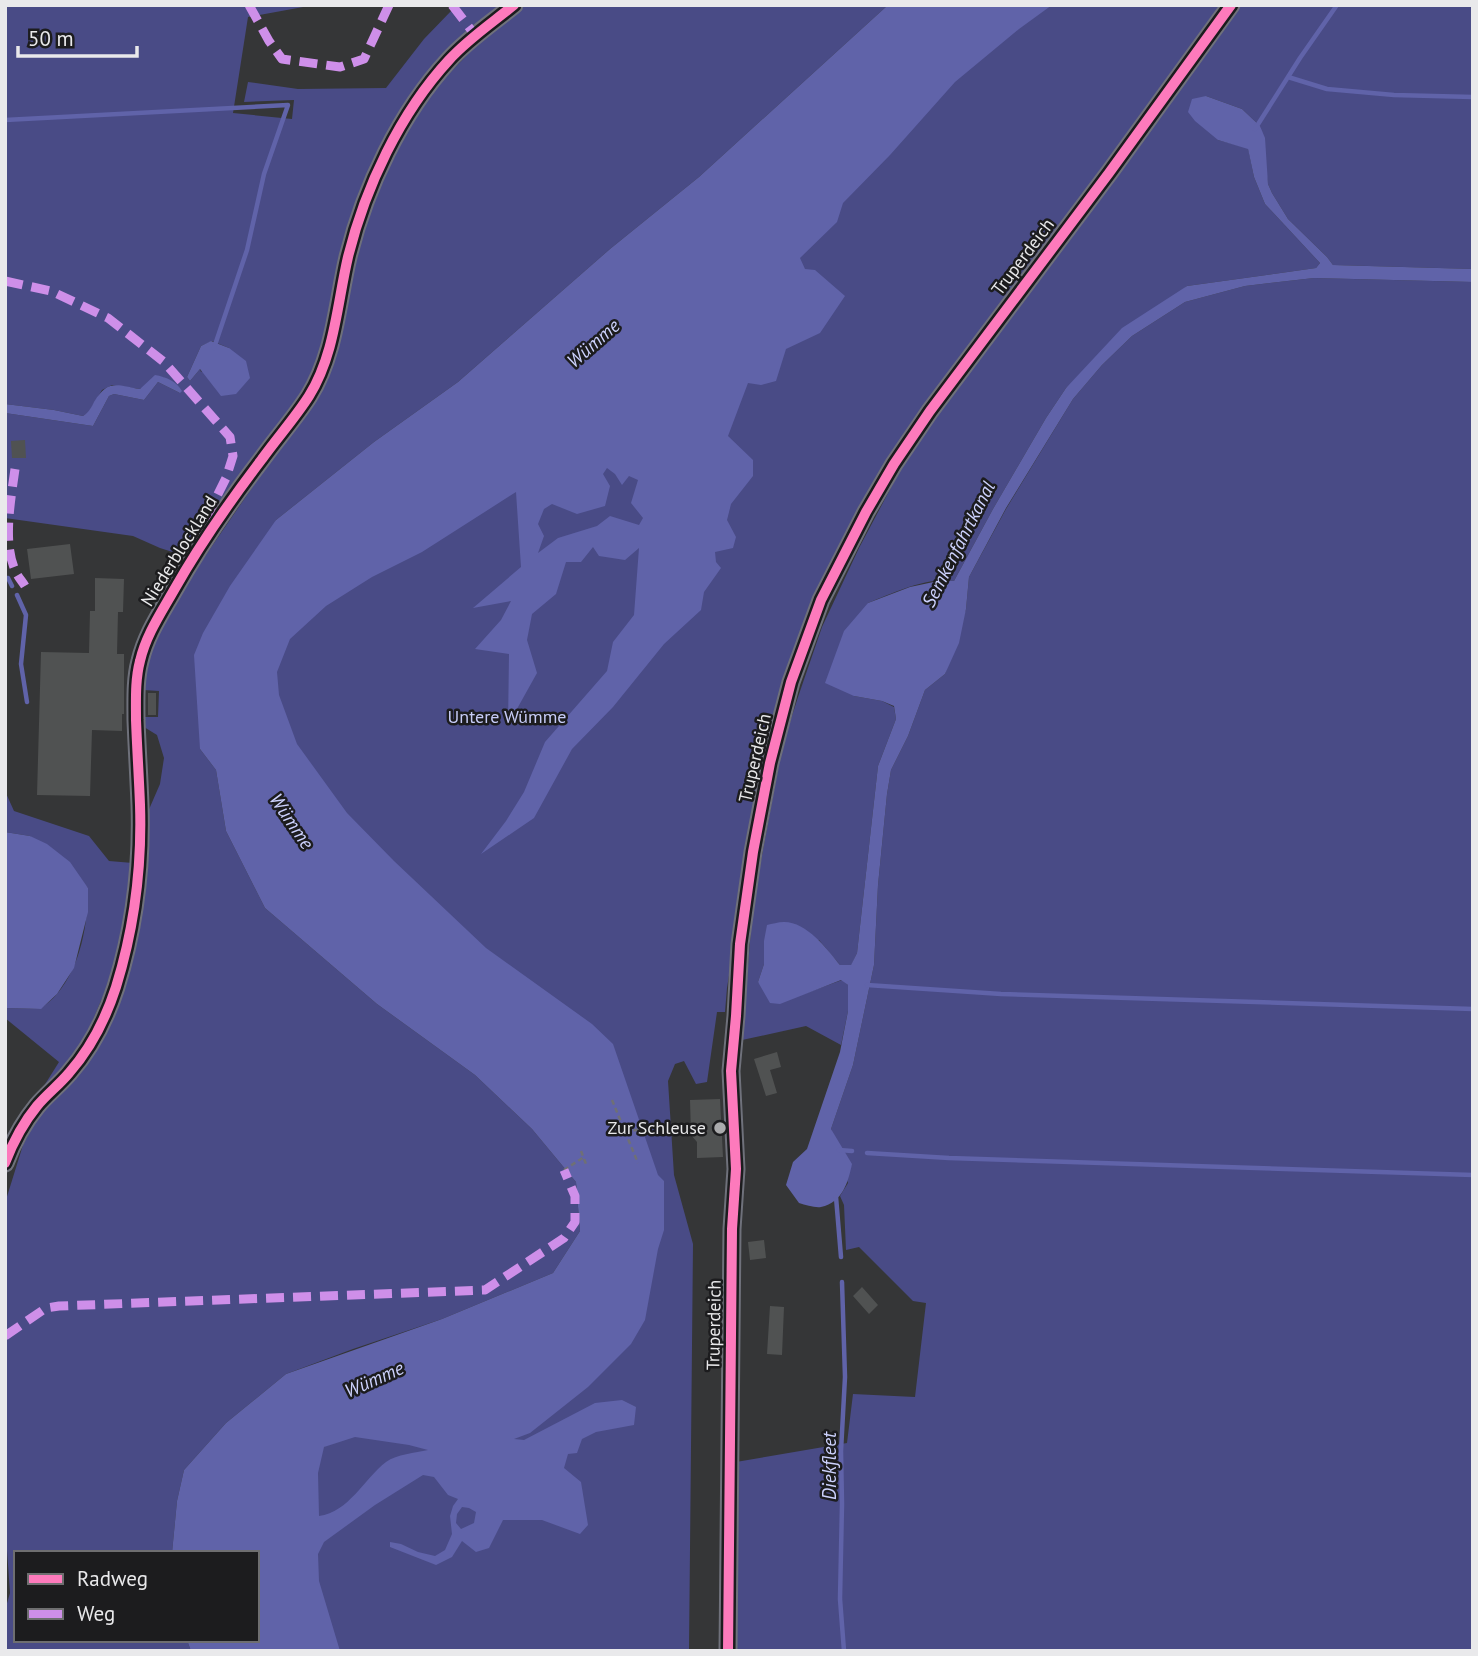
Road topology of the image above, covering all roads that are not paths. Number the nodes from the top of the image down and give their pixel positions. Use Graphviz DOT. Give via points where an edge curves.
graph roads {
  1 [pos="514,5"];
  2 [pos="1231,5"];
  3 [pos="5,1163"];
  4 [pos="727,1651"];
  1 -- 3 [label="street, Niederblockland" via="449,60 415,102 379,169 358,221 326,361 310,394 206,536 149,633 136,690 141,832 138,880 116,987 89,1047 23,1125"];
  2 -- 4 [label="street, Truperdeich" via="894,464 821,600 791,682 753,852 740,944 732,1072 736,1169"];
}
